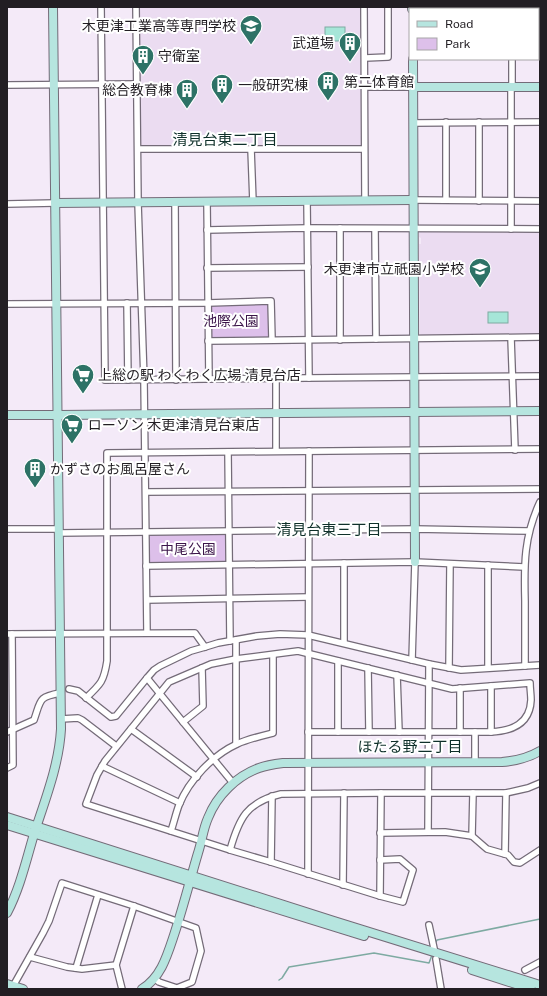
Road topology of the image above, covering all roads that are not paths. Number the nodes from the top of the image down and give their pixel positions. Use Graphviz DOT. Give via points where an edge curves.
graph roads {
  1 [pos="53,7"];
  2 [pos="102,7"];
  3 [pos="136,7"];
  4 [pos="364,7"];
  5 [pos="388,7"];
  6 [pos="365,58"];
  7 [pos="413,60"];
  8 [pos="512,60"];
  9 [pos="54,84"];
  10 [pos="102,84"];
  11 [pos="137,84"];
  12 [pos="7,85"];
  13 [pos="365,87"];
  14 [pos="413,87"];
  15 [pos="511,87"];
  16 [pos="540,87"];
  17 [pos="446,122"];
  18 [pos="479,122"];
  19 [pos="511,122"];
  20 [pos="540,122"];
  21 [pos="413,123"];
  22 [pos="251,149"];
  23 [pos="364,149"];
  24 [pos="138,150"];
  25 [pos="413,200"];
  26 [pos="446,200"];
  27 [pos="307,201"];
  28 [pos="365,201"];
  29 [pos="479,201"];
  30 [pos="511,201"];
  31 [pos="540,201"];
  32 [pos="175,202"];
  33 [pos="207,202"];
  34 [pos="253,202"];
  35 [pos="55,203"];
  36 [pos="104,203"];
  37 [pos="138,203"];
  38 [pos="7,204"];
  39 [pos="307,228"];
  40 [pos="340,228"];
  41 [pos="375,229"];
  42 [pos="414,229"];
  43 [pos="511,229"];
  44 [pos="540,229"];
  45 [pos="207,230"];
  46 [pos="308,267"];
  47 [pos="208,268"];
  48 [pos="56,303"];
  49 [pos="105,303"];
  50 [pos="127,303"];
  51 [pos="142,303"];
  52 [pos="176,303"];
  53 [pos="208,303"];
  54 [pos="7,304"];
  55 [pos="540,337"];
  56 [pos="511,338"];
  57 [pos="376,339"];
  58 [pos="414,339"];
  59 [pos="272,340"];
  60 [pos="308,340"];
  61 [pos="340,340"];
  62 [pos="208,341"];
  63 [pos="512,376"];
  64 [pos="540,376"];
  65 [pos="414,377"];
  66 [pos="276,378"];
  67 [pos="309,378"];
  68 [pos="209,379"];
  69 [pos="128,380"];
  70 [pos="144,380"];
  71 [pos="176,380"];
  72 [pos="514,410"];
  73 [pos="414,411"];
  74 [pos="540,411"];
  75 [pos="276,413"];
  76 [pos="145,414"];
  77 [pos="7,415"];
  78 [pos="57,415"];
  79 [pos="540,449"];
  80 [pos="415,450"];
  81 [pos="515,450"];
  82 [pos="276,451"];
  83 [pos="309,451"];
  84 [pos="228,452"];
  85 [pos="145,453"];
  86 [pos="540,489"];
  87 [pos="415,490"];
  88 [pos="309,491"];
  89 [pos="146,492"];
  90 [pos="229,492"];
  91 [pos="540,502"];
  92 [pos="7,529"];
  93 [pos="415,529"];
  94 [pos="309,530"];
  95 [pos="58,531"];
  96 [pos="229,531"];
  97 [pos="529,531"];
  98 [pos="146,532"];
  99 [pos="107,533"];
  100 [pos="415,562"];
  101 [pos="344,563"];
  102 [pos="308,564"];
  103 [pos="450,564"];
  104 [pos="230,565"];
  105 [pos="488,565"];
  106 [pos="146,566"];
  107 [pos="524,567"];
  108 [pos="308,597"];
  109 [pos="230,598"];
  110 [pos="147,600"];
  111 [pos="107,633"];
  112 [pos="147,633"];
  113 [pos="9,634"];
  114 [pos="60,634"];
  115 [pos="308,635"];
  116 [pos="236,640"];
  117 [pos="230,641"];
  118 [pos="344,643"];
  119 [pos="205,647"];
  120 [pos="308,654"];
  121 [pos="273,655"];
  122 [pos="236,659"];
  123 [pos="412,660"];
  124 [pos="338,661"];
  125 [pos="429,664"];
  126 [pos="540,665"];
  127 [pos="525,666"];
  128 [pos="202,668"];
  129 [pos="368,668"];
  130 [pos="449,668"];
  131 [pos="488,668"];
  132 [pos="397,675"];
  133 [pos="148,678"];
  134 [pos="429,683"];
  135 [pos="491,686"];
  136 [pos="460,688"];
  137 [pos="70,689"];
  138 [pos="60,693"];
  139 [pos="160,693"];
  140 [pos="86,698"];
  141 [pos="61,719"];
  142 [pos="183,722"];
  143 [pos="130,729"];
  144 [pos="10,731"];
  145 [pos="308,732"];
  146 [pos="338,732"];
  147 [pos="369,732"];
  148 [pos="399,732"];
  149 [pos="429,732"];
  150 [pos="460,732"];
  151 [pos="475,732"];
  152 [pos="491,732"];
  153 [pos="236,744"];
  154 [pos="116,746"];
  155 [pos="540,752"];
  156 [pos="214,760"];
  157 [pos="428,762"];
  158 [pos="475,762"];
  159 [pos="308,763"];
  160 [pos="102,766"];
  161 [pos="7,768"];
  162 [pos="197,776"];
  163 [pos="233,783"];
  164 [pos="540,783"];
  165 [pos="308,793"];
  166 [pos="344,793"];
  167 [pos="381,793"];
  168 [pos="428,793"];
  169 [pos="473,793"];
  170 [pos="506,793"];
  171 [pos="272,796"];
  172 [pos="180,803"];
  173 [pos="7,817"];
  174 [pos="7,825"];
  175 [pos="36,830"];
  176 [pos="171,831"];
  177 [pos="428,832"];
  178 [pos="380,833"];
  179 [pos="472,836"];
  180 [pos="202,840"];
  181 [pos="230,850"];
  182 [pos="540,850"];
  183 [pos="506,854"];
  184 [pos="380,860"];
  185 [pos="272,862"];
  186 [pos="308,874"];
  187 [pos="191,879"];
  188 [pos="343,885"];
  189 [pos="98,895"];
  190 [pos="380,896"];
  191 [pos="134,906"];
  192 [pos="7,913"];
  193 [pos="179,921"];
  194 [pos="429,925"];
  195 [pos="436,956"];
  196 [pos="30,957"];
  197 [pos="540,962"];
  198 [pos="116,965"];
  199 [pos="76,968"];
  200 [pos="525,970"];
  201 [pos="154,978"];
  202 [pos="540,985"];
  203 [pos="11,986"];
  204 [pos="23,989"];
  205 [pos="122,989"];
  206 [pos="142,989"];
  207 [pos="441,989"];
  208 [pos="530,989"];
  1 -- 9 [label="street"];
  2 -- 10 [label="street"];
  3 -- 11 [label="street"];
  4 -- 6 [label="street"];
  5 -- 6 [label="street" via="388,57"];
  6 -- 13 [label="street"];
  7 -- 14 [label="street"];
  8 -- 15 [label="street"];
  9 -- 10 [label="street"];
  9 -- 12 [label="street"];
  9 -- 35 [label="street"];
  10 -- 11 [label="street"];
  10 -- 36 [label="street"];
  11 -- 24 [label="street"];
  13 -- 14 [label="street"];
  13 -- 23 [label="street"];
  14 -- 15 [label="street"];
  14 -- 21 [label="street"];
  15 -- 16 [label="street"];
  15 -- 19 [label="street"];
  17 -- 18 [label="street"];
  17 -- 21 [label="street"];
  17 -- 26 [label="street"];
  18 -- 19 [label="street"];
  18 -- 29 [label="street"];
  19 -- 20 [label="street"];
  19 -- 30 [label="street"];
  21 -- 25 [label="street"];
  22 -- 23 [label="street"];
  22 -- 24 [label="street"];
  22 -- 34 [label="street"];
  23 -- 28 [label="street"];
  24 -- 37 [label="street"];
  25 -- 26 [label="street"];
  25 -- 28 [label="street"];
  25 -- 42 [label="street"];
  26 -- 29 [label="street"];
  27 -- 28 [label="street"];
  27 -- 34 [label="street"];
  27 -- 39 [label="street"];
  29 -- 30 [label="street"];
  30 -- 31 [label="street"];
  30 -- 43 [label="street"];
  32 -- 33 [label="street"];
  32 -- 37 [label="street"];
  32 -- 52 [label="street"];
  33 -- 34 [label="street"];
  33 -- 45 [label="street"];
  35 -- 36 [label="street"];
  35 -- 38 [label="street"];
  35 -- 48 [label="street"];
  36 -- 37 [label="street"];
  36 -- 49 [label="street"];
  37 -- 51 [label="street"];
  39 -- 40 [label="street"];
  39 -- 45 [label="street"];
  39 -- 46 [label="street"];
  40 -- 41 [label="street"];
  40 -- 61 [label="street"];
  41 -- 42 [label="street"];
  41 -- 57 [label="street"];
  42 -- 43 [label="street"];
  42 -- 58 [label="street"];
  43 -- 44 [label="street"];
  45 -- 47 [label="street"];
  46 -- 47 [label="street"];
  46 -- 60 [label="street"];
  47 -- 53 [label="street"];
  48 -- 49 [label="street"];
  48 -- 54 [label="street"];
  48 -- 78 [label="street"];
  49 -- 50 [label="street"];
  49 -- 69 [label="street" via="106,380"];
  50 -- 51 [label="street"];
  50 -- 69 [label="street"];
  51 -- 52 [label="street"];
  51 -- 70 [label="street"];
  52 -- 53 [label="street"];
  52 -- 71 [label="street"];
  53 -- 59 [label="street" via="271,301"];
  53 -- 62 [label="street"];
  55 -- 56 [label="street"];
  56 -- 58 [label="street"];
  56 -- 63 [label="street"];
  57 -- 58 [label="street"];
  57 -- 61 [label="street"];
  58 -- 65 [label="street"];
  59 -- 60 [label="street"];
  59 -- 62 [label="street"];
  60 -- 61 [label="street"];
  60 -- 67 [label="street"];
  62 -- 68 [label="street"];
  63 -- 64 [label="street"];
  63 -- 65 [label="street"];
  63 -- 72 [label="street"];
  65 -- 67 [label="street"];
  65 -- 73 [label="street"];
  66 -- 67 [label="street"];
  66 -- 68 [label="street"];
  66 -- 75 [label="street"];
  68 -- 71 [label="street"];
  69 -- 70 [label="street"];
  70 -- 71 [label="street"];
  70 -- 76 [label="street"];
  72 -- 73 [label="street"];
  72 -- 74 [label="street"];
  72 -- 81 [label="street"];
  73 -- 75 [label="street"];
  73 -- 80 [label="street"];
  75 -- 76 [label="street"];
  75 -- 82 [label="street"];
  76 -- 78 [label="street"];
  76 -- 85 [label="street"];
  77 -- 78 [label="street"];
  78 -- 95 [label="street"];
  79 -- 81 [label="street"];
  80 -- 81 [label="street"];
  80 -- 83 [label="street"];
  80 -- 87 [label="street"];
  82 -- 83 [label="street"];
  82 -- 84 [label="street"];
  83 -- 88 [label="street"];
  84 -- 85 [label="street"];
  84 -- 90 [label="street"];
  85 -- 89 [label="street"];
  85 -- 99 [label="street" via="107,454"];
  86 -- 87 [label="street"];
  87 -- 88 [label="street"];
  87 -- 93 [label="street"];
  88 -- 90 [label="street"];
  88 -- 94 [label="street"];
  89 -- 90 [label="street"];
  89 -- 98 [label="street"];
  90 -- 96 [label="street"];
  91 -- 97 [label="street"];
  92 -- 95 [label="street"];
  93 -- 94 [label="street"];
  93 -- 97 [label="street"];
  93 -- 100 [label="street"];
  94 -- 96 [label="street"];
  94 -- 102 [label="street"];
  95 -- 99 [label="street"];
  95 -- 114 [label="street"];
  96 -- 98 [label="street"];
  96 -- 104 [label="street"];
  97 -- 107 [label="street"];
  98 -- 99 [label="street"];
  98 -- 106 [label="street"];
  99 -- 111 [label="street"];
  100 -- 101 [label="street"];
  100 -- 103 [label="street"];
  100 -- 123 [label="street"];
  101 -- 102 [label="street"];
  101 -- 118 [label="street"];
  102 -- 104 [label="street"];
  102 -- 108 [label="street"];
  103 -- 105 [label="street"];
  103 -- 130 [label="street"];
  104 -- 106 [label="street"];
  104 -- 109 [label="street"];
  105 -- 107 [label="street"];
  105 -- 131 [label="street"];
  106 -- 110 [label="street"];
  107 -- 127 [label="street"];
  108 -- 109 [label="street"];
  108 -- 115 [label="street"];
  109 -- 110 [label="street"];
  109 -- 117 [label="street"];
  110 -- 112 [label="street"];
  111 -- 112 [label="street"];
  111 -- 114 [label="street"];
  111 -- 140 [label="street" via="108,661 104,675 98,686"];
  112 -- 119 [label="street" via="195,633"];
  113 -- 114 [label="street"];
  113 -- 144 [label="street"];
  114 -- 138 [label="street"];
  115 -- 116 [label="street" via="280,634"];
  115 -- 118 [label="street"];
  115 -- 120 [label="street"];
  116 -- 117 [label="street"];
  116 -- 122 [label="street"];
  117 -- 119 [label="street"];
  118 -- 123 [label="street"];
  119 -- 133 [label="street" via="160,666"];
  120 -- 121 [label="street" via="298,651"];
  120 -- 124 [label="street"];
  120 -- 145 [label="street"];
  121 -- 122 [label="street"];
  121 -- 153 [label="street" via="272,733"];
  122 -- 128 [label="street"];
  122 -- 153 [label="street"];
  123 -- 125 [label="street"];
  124 -- 129 [label="street"];
  124 -- 146 [label="street"];
  125 -- 130 [label="street"];
  125 -- 134 [label="street"];
  126 -- 127 [label="street"];
  127 -- 131 [label="street"];
  128 -- 139 [label="street" via="169,682"];
  128 -- 142 [label="street" via="203,706"];
  129 -- 132 [label="street"];
  129 -- 147 [label="street"];
  130 -- 131 [label="street"];
  132 -- 134 [label="street"];
  132 -- 148 [label="street"];
  133 -- 139 [label="street"];
  133 -- 140 [label="street" via="113,717"];
  134 -- 136 [label="street"];
  134 -- 149 [label="street"];
  135 -- 136 [label="street"];
  135 -- 152 [label="street"];
  135 -- 152 [label="street" via="530,683 531,701 527,716 516,727"];
  136 -- 150 [label="street"];
  137 -- 140 [label="street" via="78,691"];
  138 -- 141 [label="street"];
  138 -- 144 [label="street" via="44,697 34,720"];
  139 -- 142 [label="street"];
  139 -- 143 [label="street"];
  141 -- 154 [label="street" via="78,718"];
  141 -- 175 [label="street" via="55,765"];
  142 -- 156 [label="street"];
  143 -- 154 [label="street"];
  143 -- 162 [label="street"];
  144 -- 161 [label="street" via="13,766"];
  145 -- 146 [label="street"];
  145 -- 159 [label="street"];
  146 -- 147 [label="street"];
  147 -- 148 [label="street"];
  148 -- 149 [label="street"];
  149 -- 150 [label="street"];
  149 -- 157 [label="street"];
  150 -- 151 [label="street"];
  151 -- 152 [label="street"];
  151 -- 158 [label="street"];
  153 -- 156 [label="street"];
  154 -- 160 [label="street"];
  155 -- 158 [label="street" via="512,761"];
  156 -- 162 [label="street"];
  156 -- 163 [label="street"];
  157 -- 158 [label="street"];
  157 -- 159 [label="street"];
  157 -- 168 [label="street"];
  159 -- 163 [label="street" via="283,763 258,768"];
  159 -- 165 [label="street"];
  160 -- 172 [label="street"];
  160 -- 176 [label="street" via="86,804"];
  162 -- 172 [label="street"];
  163 -- 180 [label="street" via="211,810"];
  164 -- 170 [label="street"];
  165 -- 166 [label="street"];
  165 -- 171 [label="street"];
  165 -- 186 [label="street"];
  166 -- 167 [label="street"];
  166 -- 188 [label="street"];
  167 -- 168 [label="street"];
  167 -- 178 [label="street"];
  168 -- 169 [label="street"];
  168 -- 177 [label="street"];
  169 -- 170 [label="street"];
  169 -- 179 [label="street"];
  170 -- 183 [label="street"];
  171 -- 181 [label="street" via="244,815"];
  171 -- 185 [label="street"];
  172 -- 176 [label="street"];
  173 -- 175 [label="street"];
  174 -- 175 [label="street"];
  175 -- 187 [label="street"];
  175 -- 192 [label="street" via="21,881"];
  176 -- 180 [label="street"];
  177 -- 178 [label="street"];
  177 -- 179 [label="street"];
  178 -- 184 [label="street"];
  179 -- 183 [label="street" via="487,850"];
  180 -- 181 [label="street"];
  180 -- 187 [label="street"];
  181 -- 185 [label="street"];
  182 -- 183 [label="street" via="520,863 514,862"];
  184 -- 190 [label="street"];
  184 -- 190 [label="street" via="400,859 413,870 403,902"];
  185 -- 186 [label="street"];
  186 -- 188 [label="street"];
  187 -- 193 [label="street"];
  187 -- 195 [label="street"];
  188 -- 190 [label="street"];
  189 -- 191 [label="street"];
  189 -- 196 [label="street" via="62,883 49,921"];
  189 -- 199 [label="street"];
  191 -- 193 [label="street"];
  191 -- 198 [label="street"];
  193 -- 201 [label="street" via="167,958"];
  193 -- 201 [label="street" via="196,928 201,951 192,982 176,988"];
  194 -- 195 [label="street"];
  195 -- 202 [label="street"];
  195 -- 207 [label="street"];
  195 -- 208 [label="street"];
  196 -- 199 [label="street"];
  196 -- 203 [label="street"];
  197 -- 200 [label="street"];
  198 -- 199 [label="street"];
  198 -- 205 [label="street"];
  201 -- 206 [label="street"];
  203 -- 204 [label="street"];
}
